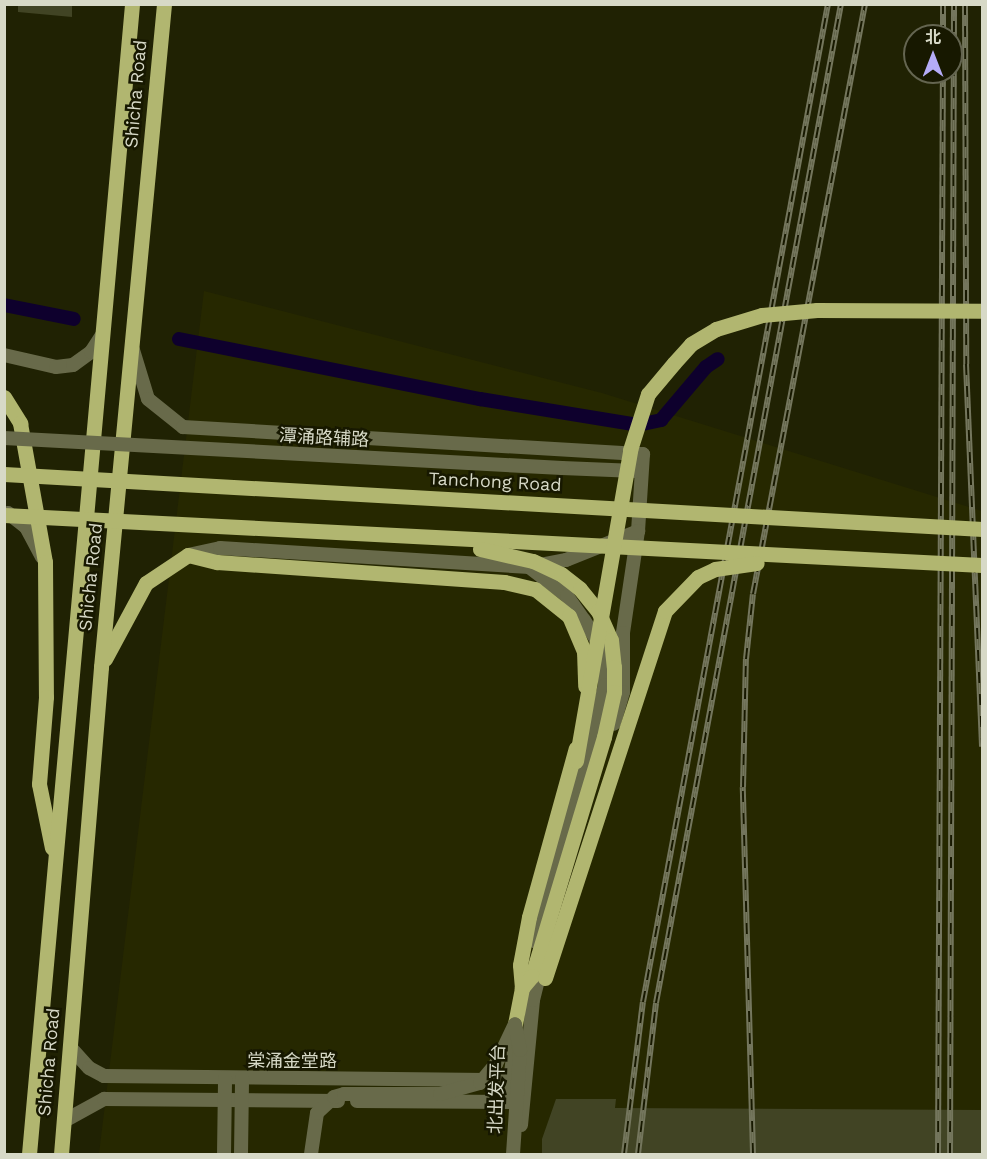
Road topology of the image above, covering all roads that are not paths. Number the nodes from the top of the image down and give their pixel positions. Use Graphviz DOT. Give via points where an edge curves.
graph roads {
  1 [pos="132,4"];
  2 [pos="164,4"];
  3 [pos="982,309"];
  4 [pos="103,333"];
  5 [pos="133,350"];
  6 [pos="4,355"];
  7 [pos="4,397"];
  8 [pos="4,438"];
  9 [pos="641,471"];
  10 [pos="4,474"];
  11 [pos="4,510"];
  12 [pos="4,515"];
  13 [pos="982,529"];
  14 [pos="638,531"];
  15 [pos="394,538"];
  16 [pos="188,555"];
  17 [pos="823,558"];
  18 [pos="45,562"];
  19 [pos="982,565"];
  20 [pos="529,567"];
  21 [pos="101,667"];
  22 [pos="576,761"];
  23 [pos="55,865"];
  24 [pos="545,978"];
  25 [pos="522,988"];
  26 [pos="515,1024"];
  27 [pos="530,1035"];
  28 [pos="70,1047"];
  29 [pos="225,1078"];
  30 [pos="242,1078"];
  31 [pos="511,1080"];
  32 [pos="525,1080"];
  33 [pos="225,1100"];
  34 [pos="242,1100"];
  35 [pos="507,1101"];
  36 [pos="523,1102"];
  37 [pos="64,1121"];
  38 [pos="311,1149"];
  39 [pos="29,1155"];
  40 [pos="61,1155"];
  41 [pos="224,1155"];
  42 [pos="241,1155"];
  43 [pos="513,1155"];
  44 [pos="519,1155"];
  1 -- 4 [label="main road, Shicha Road"];
  2 -- 5 [label="main road, Shicha Road"];
  3 -- 22 [label="main road, bridge" via="817,310 762,315 716,329 692,344 674,363 648,394 630,450"];
  4 -- 6 [label="street" via="92,352 73,365 56,367"];
  4 -- 23 [label="main road, Shicha Road"];
  5 -- 9 [label="street" via="148,399 183,427 643,454"];
  5 -- 21 [label="main road, Shicha Road"];
  7 -- 18 [label="main road" via="20,423"];
  8 -- 9 [label="street, 潭涌路辅路, bridge"];
  9 -- 14 [label="street"];
  10 -- 13 [label="main road, Tanchong Road, bridge"];
  11 -- 18 [label="street" via="26,527"];
  12 -- 15 [label="main road, bridge"];
  14 -- 20 [label="street" via="566,560"];
  14 -- 27 [label="street" via="623,633 623,692 538,976"];
  15 -- 17 [label="main road, bridge"];
  15 -- 25 [label="main road, bridge" via="498,552 561,574 598,610 610,640 614,692 604,737 532,976"];
  16 -- 20 [label="street" via="220,548"];
  16 -- 21 [label="main road" via="146,583"];
  16 -- 22 [label="main road, bridge" via="217,562 504,582 535,589 569,616 584,651"];
  17 -- 19 [label="main road, bridge"];
  17 -- 24 [label="main road, bridge" via="715,569 698,577 665,611"];
  18 -- 23 [label="main road" via="46,698 39,784"];
  20 -- 31 [label="street" via="567,596 584,620 603,651 605,686 530,959"];
  21 -- 28 [label="main road, Shicha Road"];
  22 -- 25 [label="main road" via="529,917 520,965"];
  23 -- 39 [label="main road, Shicha Road"];
  24 -- 27 [label="street"];
  25 -- 26 [label="main road"];
  26 -- 38 [label="street, bridge" via="496,1064 480,1083 455,1093 360,1092 334,1096 317,1113"];
  26 -- 43 [label="street, 北出发平台, bridge" via="520,1050"];
  27 -- 32 [label="street"];
  28 -- 29 [label="street, 棠涌金堂路" via="104,1076"];
  28 -- 37 [label="main road, Shicha Road"];
  29 -- 30 [label="street, 棠涌金堂路"];
  29 -- 33 [label="street"];
  30 -- 31 [label="street, 棠涌金堂路"];
  30 -- 34 [label="street"];
  31 -- 32 [label="street, 棠涌金堂路"];
  31 -- 35 [label="street"];
  32 -- 36 [label="street"];
  33 -- 34 [label="street"];
  33 -- 37 [label="street" via="104,1099"];
  33 -- 41 [label="street"];
  34 -- 35 [label="street"];
  34 -- 42 [label="street"];
  35 -- 36 [label="street"];
  36 -- 44 [label="street"];
  37 -- 40 [label="main road, Shicha Road"];
}
